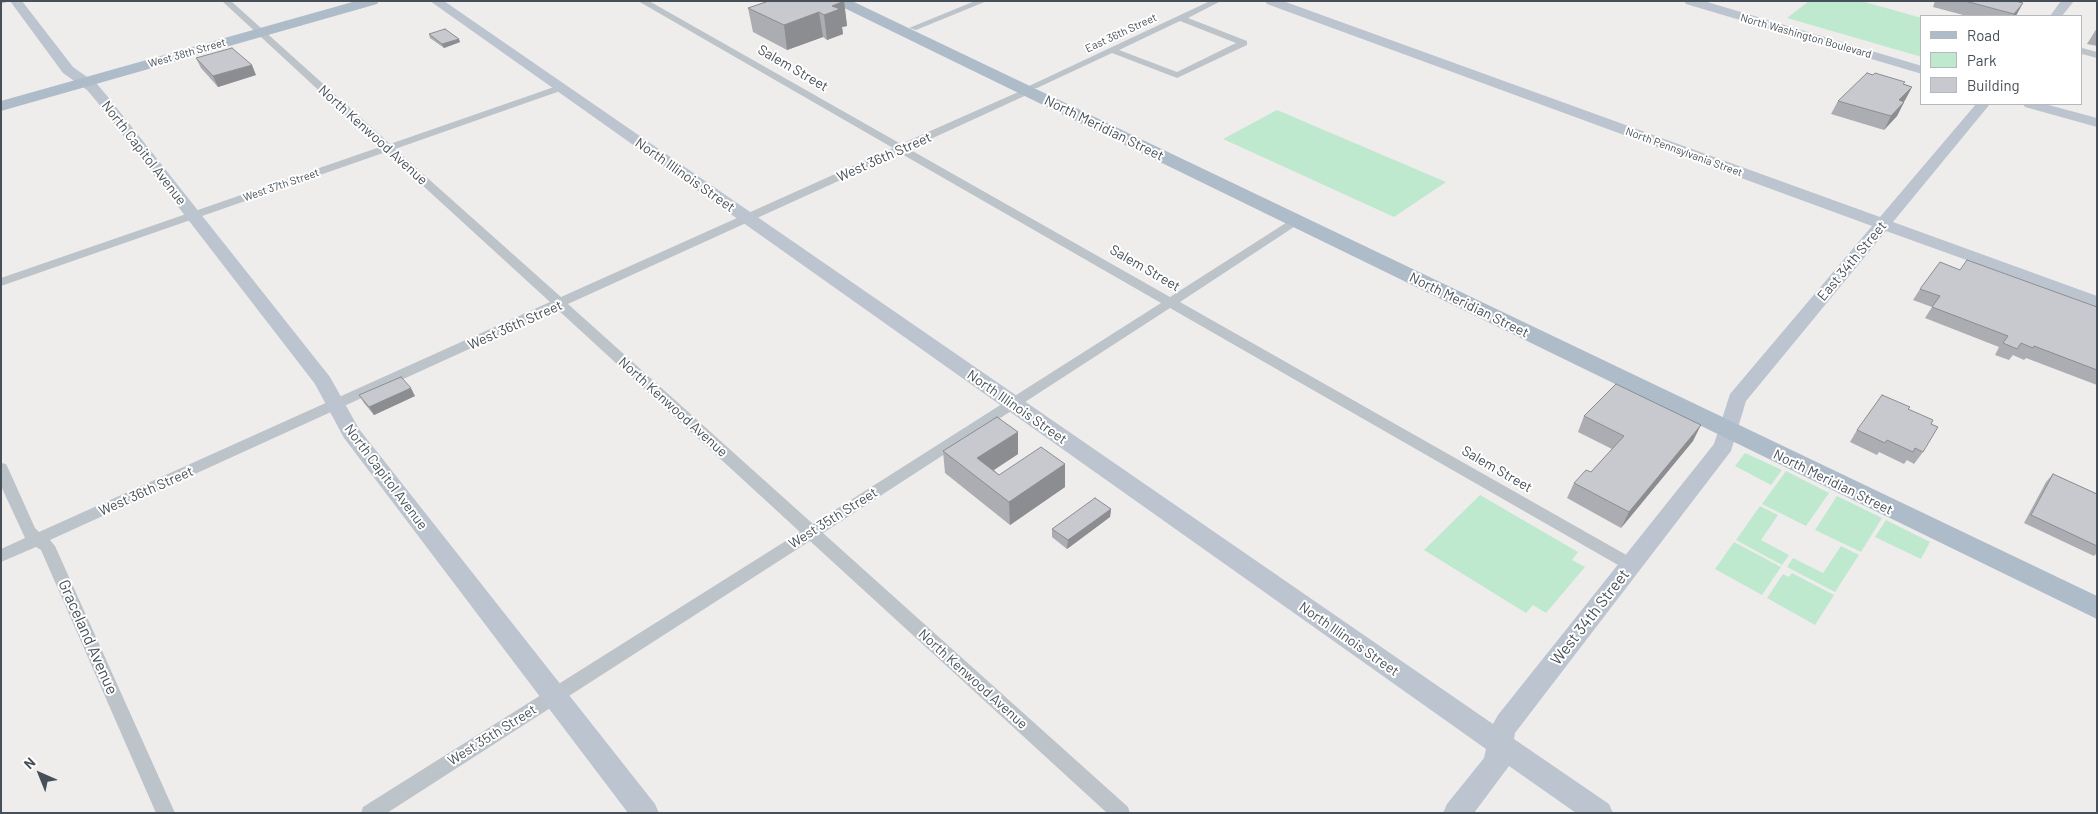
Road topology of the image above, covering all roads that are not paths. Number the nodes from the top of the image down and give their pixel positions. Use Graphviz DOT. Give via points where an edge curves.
graph roads {
  1 [pos="6,1"];
  2 [pos="16,1"];
  3 [pos="226,1"];
  4 [pos="340,1"];
  5 [pos="372,1"];
  6 [pos="436,1"];
  7 [pos="642,1"];
  8 [pos="841,1"];
  9 [pos="857,1"];
  10 [pos="983,1"];
  11 [pos="1217,1"];
  12 [pos="1690,1"];
  13 [pos="2068,1"];
  14 [pos="1,2"];
  15 [pos="1280,2"];
  16 [pos="2057,15"];
  17 [pos="1180,18"];
  18 [pos="913,28"];
  19 [pos="256,29"];
  20 [pos="1112,50"];
  21 [pos="2083,51"];
  22 [pos="2097,55"];
  23 [pos="1920,69"];
  24 [pos="80,79"];
  25 [pos="560,88"];
  26 [pos="1031,89"];
  27 [pos="1,95"];
  28 [pos="1982,105"];
  29 [pos="2034,105"];
  30 [pos="1,106"];
  31 [pos="2097,123"];
  32 [pos="388,148"];
  33 [pos="902,149"];
  34 [pos="193,216"];
  35 [pos="748,219"];
  36 [pos="1296,221"];
  37 [pos="1882,224"];
  38 [pos="1,282"];
  39 [pos="1170,301"];
  40 [pos="2097,302"];
  41 [pos="561,304"];
  42 [pos="1012,404"];
  43 [pos="335,405"];
  44 [pos="1730,424"];
  45 [pos="1,468"];
  46 [pos="810,533"];
  47 [pos="38,539"];
  48 [pos="1,556"];
  49 [pos="1631,565"];
  50 [pos="2097,594"];
  51 [pos="2097,608"];
  52 [pos="553,696"];
  53 [pos="1501,745"];
  54 [pos="166,813"];
  55 [pos="370,813"];
  56 [pos="645,813"];
  57 [pos="1121,813"];
  58 [pos="1457,813"];
  59 [pos="1599,813"];
  1 -- 14 [label="street"];
  2 -- 24 [label="main road, North Capitol Avenue" via="68,70"];
  3 -- 19 [label="street, North Kenwood Avenue"];
  4 -- 19 [label="main road, West 38th Street"];
  5 -- 19 [label="main road, West 38th Street"];
  6 -- 25 [label="main road, North Illinois Street"];
  7 -- 33 [label="street, Salem Street"];
  8 -- 26 [label="main road, North Meridian Street"];
  9 -- 18 [label="main road, North Meridian Street"];
  10 -- 18 [label="street"];
  11 -- 17 [label="street, East 36th Street"];
  12 -- 23 [label="main road, North Washington Boulevard"];
  13 -- 16 [label="main road"];
  15 -- 37 [label="main road, North Pennsylvania Street"];
  17 -- 20 [label="street, East 36th Street"];
  17 -- 20 [label="street" via="1244,43 1177,75"];
  18 -- 26 [label="main road, North Meridian Street"];
  19 -- 24 [label="main road, West 38th Street"];
  19 -- 32 [label="street, North Kenwood Avenue"];
  20 -- 26 [label="street, East 36th Street"];
  21 -- 22 [label="street"];
  24 -- 27 [label="main road, West 38th Street"];
  24 -- 30 [label="main road, West 38th Street"];
  24 -- 34 [label="main road, North Capitol Avenue" via="103,100"];
  25 -- 32 [label="street, West 37th Street"];
  25 -- 35 [label="main road, North Illinois Street"];
  26 -- 33 [label="street, West 36th Street"];
  26 -- 36 [label="main road, North Meridian Street"];
  26 -- 44 [label="main road, North Meridian Street" via="1638,371"];
  28 -- 37 [label="main road, East 34th Street"];
  29 -- 31 [label="main road"];
  32 -- 34 [label="street, West 37th Street"];
  32 -- 41 [label="street, North Kenwood Avenue"];
  33 -- 35 [label="street, West 36th Street"];
  33 -- 39 [label="street, Salem Street"];
  34 -- 38 [label="street, West 37th Street"];
  34 -- 43 [label="main road, North Capitol Avenue" via="323,381"];
  35 -- 41 [label="street, West 36th Street"];
  35 -- 42 [label="main road, North Illinois Street"];
  36 -- 39 [label="street, West 35th Street"];
  36 -- 44 [label="main road, North Meridian Street"];
  37 -- 40 [label="main road, North Pennsylvania Street"];
  37 -- 44 [label="main road, East 34th Street" via="1737,399"];
  39 -- 42 [label="street, West 35th Street"];
  39 -- 49 [label="street, Salem Street"];
  41 -- 43 [label="street, West 36th Street"];
  41 -- 46 [label="street, North Kenwood Avenue"];
  42 -- 46 [label="street, West 35th Street"];
  42 -- 53 [label="main road, North Illinois Street"];
  43 -- 47 [label="street, West 36th Street"];
  43 -- 52 [label="main road, North Capitol Avenue" via="351,433"];
  44 -- 49 [label="main road, West 34th Street" via="1724,446"];
  44 -- 50 [label="main road, North Meridian Street"];
  44 -- 51 [label="main road, North Meridian Street"];
  45 -- 47 [label="street, Graceland Avenue" via="28,530"];
  46 -- 52 [label="street, West 35th Street"];
  46 -- 57 [label="street, North Kenwood Avenue"];
  47 -- 48 [label="street, West 36th Street"];
  47 -- 54 [label="street, Graceland Avenue" via="47,546"];
  49 -- 53 [label="main road, West 34th Street" via="1507,722"];
  52 -- 55 [label="street, West 35th Street"];
  52 -- 56 [label="main road, North Capitol Avenue"];
  53 -- 58 [label="main road, West 34th Street" via="1497,763"];
  53 -- 59 [label="main road, North Illinois Street"];
}
